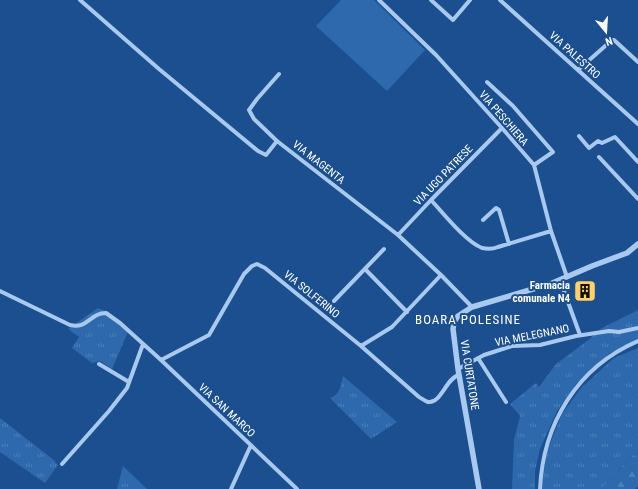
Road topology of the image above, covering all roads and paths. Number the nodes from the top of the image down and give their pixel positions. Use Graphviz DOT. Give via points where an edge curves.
graph roads {
  1 [pos="80,0"];
  2 [pos="379,0"];
  3 [pos="432,0"];
  4 [pos="470,0"];
  5 [pos="500,0"];
  6 [pos="638,62"];
  7 [pos="578,70"];
  8 [pos="279,74"];
  9 [pos="487,82"];
  10 [pos="638,124"];
  11 [pos="502,128"];
  12 [pos="579,136"];
  13 [pos="277,141"];
  14 [pos="599,157"];
  15 [pos="638,162"];
  16 [pos="534,166"];
  17 [pos="638,199"];
  18 [pos="430,200"];
  19 [pos="483,220"];
  20 [pos="551,231"];
  21 [pos="398,235"];
  22 [pos="509,244"];
  23 [pos="638,244"];
  24 [pos="384,249"];
  25 [pos="364,269"];
  26 [pos="441,275"];
  27 [pos="567,277"];
  28 [pos="560,280"];
  29 [pos="0,291"];
  30 [pos="334,301"];
  31 [pos="472,307"];
  32 [pos="407,312"];
  33 [pos="638,328"];
  34 [pos="580,335"];
  35 [pos="638,341"];
  36 [pos="143,344"];
  37 [pos="362,346"];
  38 [pos="478,358"];
  39 [pos="161,360"];
  40 [pos="98,364"];
  41 [pos="459,372"];
  42 [pos="129,382"];
  43 [pos="506,402"];
  44 [pos="251,445"];
  45 [pos="62,464"];
  46 [pos="231,489"];
  47 [pos="297,489"];
  48 [pos="479,489"];
  49 [pos="540,489"];
  1 -- 13 [label="street, VIA MAGENTA" via="258,151 266,155"];
  2 -- 11 [label="street, VIA PESCHIERA" via="436,55"];
  3 -- 4 [label="street" via="453,20"];
  5 -- 7 [label="street, VIA PALESTRO"];
  6 -- 7 [label="street" via="612,40"];
  7 -- 10 [label="street, VIA PALESTRO"];
  8 -- 13 [label="street" via="249,110"];
  9 -- 16 [label="street" via="553,152"];
  11 -- 16 [label="street, VIA PESCHIERA"];
  11 -- 18 [label="street, VIA UGO PATRESE"];
  12 -- 15 [label="street" via="589,148 598,141 602,143 615,136"];
  13 -- 21 [label="street, VIA MAGENTA"];
  14 -- 17 [label="street"];
  16 -- 20 [label="street, VIA PESCHIERA"];
  18 -- 21 [label="street, VIA UGO PATRESE"];
  18 -- 22 [label="street" via="476,245 492,249"];
  19 -- 22 [label="street" via="496,208"];
  20 -- 22 [label="street"];
  20 -- 27 [label="street, VIA PESCHIERA"];
  21 -- 26 [label="street, VIA MAGENTA"];
  23 -- 27 [label="street, VIA CURTATONE" via="627,253"];
  24 -- 25 [label="street"];
  25 -- 30 [label="street"];
  25 -- 32 [label="street"];
  26 -- 31 [label="street, VIA MAGENTA"];
  26 -- 32 [label="street"];
  27 -- 28 [label="street, VIA CURTATONE"];
  28 -- 31 [label="street, VIA CURTATONE"];
  28 -- 34 [label="street, VIA MELEGNANO"];
  29 -- 36 [label="street, VIA SAN MARCO" via="70,325 78,326 96,315 106,313 120,322"];
  31 -- 41 [label="street, VIA CURTATONE" via="458,316 453,325"];
  32 -- 37 [label="street" via="392,327"];
  33 -- 34 [label="street"];
  34 -- 38 [label="street, VIA MELEGNANO" via="540,345 512,346"];
  35 -- 49 [label="street" via="615,352 600,364 567,401 548,441"];
  36 -- 39 [label="street, VIA SAN MARCO"];
  36 -- 42 [label="street"];
  37 -- 39 [label="street, VIA SOLFERINO" via="266,268 257,264 244,274 209,335"];
  37 -- 41 [label="street, VIA SOLFERINO" via="427,402 439,397"];
  38 -- 41 [label="street, VIA MELEGNANO"];
  38 -- 43 [label="street"];
  39 -- 44 [label="street, VIA SAN MARCO"];
  40 -- 42 [label="street"];
  41 -- 48 [label="street, VIA CURTATONE"];
  42 -- 45 [label="street" via="109,411"];
  44 -- 46 [label="street"];
  44 -- 47 [label="street, VIA SAN MARCO"];
}
